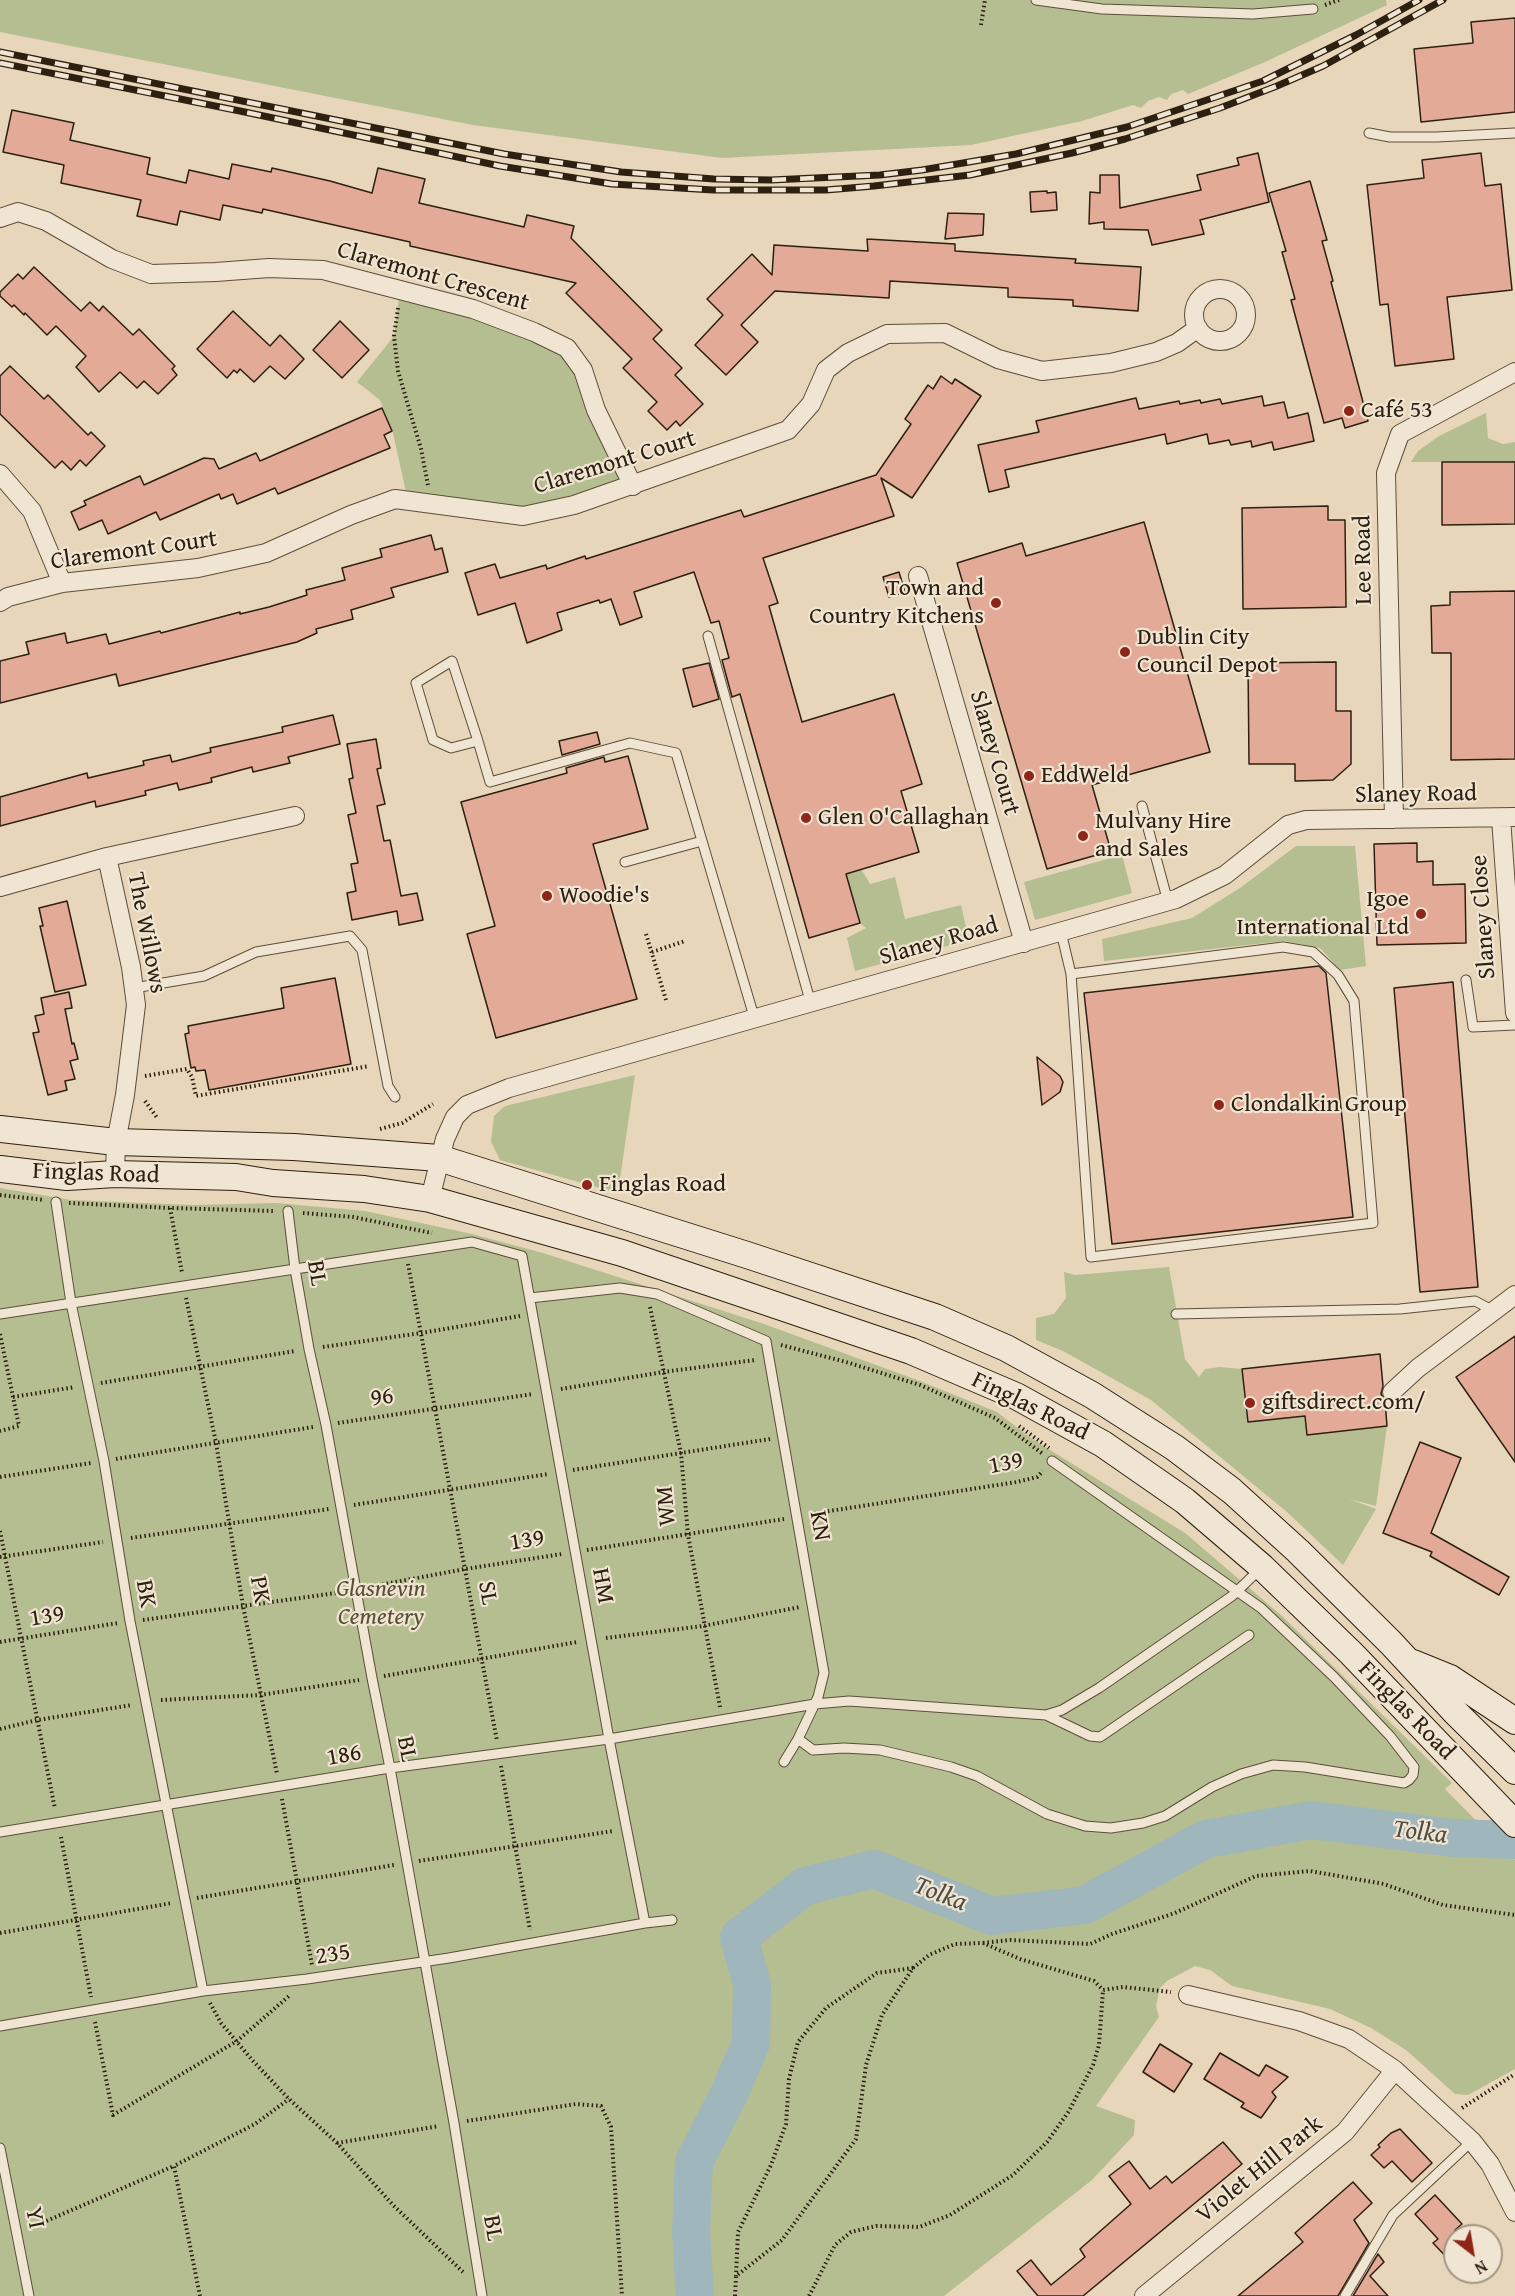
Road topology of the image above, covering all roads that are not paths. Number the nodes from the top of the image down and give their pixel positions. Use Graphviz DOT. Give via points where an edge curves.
graph roads {
  1 [pos="1036,0"];
  2 [pos="1313,9"];
  3 [pos="1369,133"];
  4 [pos="1515,133"];
  5 [pos="0,218"];
  6 [pos="1198,328"];
  7 [pos="1515,372"];
  8 [pos="0,474"];
  9 [pos="633,486"];
  10 [pos="918,576"];
  11 [pos="62,583"];
  12 [pos="0,602"];
  13 [pos="708,636"];
  14 [pos="478,741"];
  15 [pos="1142,806"];
  16 [pos="295,816"];
  17 [pos="1508,818"];
  18 [pos="1394,819"];
  19 [pos="702,841"];
  20 [pos="107,857"];
  21 [pos="625,862"];
  22 [pos="0,887"];
  23 [pos="1168,902"];
  24 [pos="1061,932"];
  25 [pos="1024,943"];
  26 [pos="1071,974"];
  27 [pos="1466,980"];
  28 [pos="134,988"];
  29 [pos="811,1004"];
  30 [pos="1515,1013"];
  31 [pos="755,1020"];
  32 [pos="1515,1026"];
  33 [pos="395,1097"];
  34 [pos="0,1130"];
  35 [pos="116,1142"];
  36 [pos="439,1158"];
  37 [pos="0,1169"];
  38 [pos="115,1174"];
  39 [pos="430,1199"];
  40 [pos="56,1202"];
  41 [pos="288,1211"];
  42 [pos="295,1269"];
  43 [pos="1515,1295"];
  44 [pos="530,1298"];
  45 [pos="71,1303"];
  46 [pos="1494,1311"];
  47 [pos="0,1314"];
  48 [pos="1176,1314"];
  49 [pos="1392,1392"];
  50 [pos="1052,1461"];
  51 [pos="1262,1568"];
  52 [pos="1237,1591"];
  53 [pos="1249,1635"];
  54 [pos="1407,1661"];
  55 [pos="815,1704"];
  56 [pos="1046,1715"];
  57 [pos="1515,1721"];
  58 [pos="609,1739"];
  59 [pos="798,1739"];
  60 [pos="784,1762"];
  61 [pos="390,1767"];
  62 [pos="1515,1772"];
  63 [pos="166,1806"];
  64 [pos="1512,1822"];
  65 [pos="0,1832"];
  66 [pos="672,1920"];
  67 [pos="645,1923"];
  68 [pos="425,1960"];
  69 [pos="203,1991"];
  70 [pos="1188,1995"];
  71 [pos="0,2026"];
  72 [pos="1395,2070"];
  73 [pos="1472,2141"];
  74 [pos="0,2148"];
  75 [pos="1515,2212"];
  76 [pos="482,2292"];
  77 [pos="29,2296"];
  78 [pos="1144,2296"];
  79 [pos="1345,2296"];
  1 -- 2 [label="lane" via="1102,9 1241,14"];
  3 -- 4 [label="lane" via="1437,137"];
  5 -- 9 [label="street, Claremont Crescent" via="18,212 46,221 112,259 151,274 269,268 323,270 473,309 534,332 567,348 583,370 596,410"];
  6 -- 9 [label="street, Claremont Court" via="1156,352 1111,363 1042,371 999,358 945,333 887,334 848,353 826,370 811,404 788,430"];
  7 -- 18 [label="street, Lee Road" via="1400,434 1386,473"];
  8 -- 11 [label="street" via="32,511"];
  9 -- 11 [label="street, Claremont Court" via="523,516 395,499 266,553 210,566"];
  10 -- 25 [label="street, Slaney Court"];
  11 -- 12 [label="street, Claremont Court"];
  13 -- 29 [label="lane"];
  14 -- 14 [label="lane" via="452,661 416,683 433,740 451,748"];
  14 -- 19 [label="lane" via="490,782 630,743 676,753"];
  15 -- 23 [label="lane"];
  16 -- 20 [label="street, The Willows"];
  17 -- 18 [label="street, Slaney Road"];
  17 -- 30 [label="street, Slaney Close"];
  18 -- 23 [label="street, Slaney Road" via="1306,820 1288,825 1225,875"];
  19 -- 21 [label="lane"];
  19 -- 31 [label="lane"];
  20 -- 22 [label="street"];
  20 -- 28 [label="street, The Willows"];
  23 -- 24 [label="street, Slaney Road"];
  24 -- 25 [label="street, Slaney Road"];
  24 -- 26 [label="lane"];
  25 -- 29 [label="street, Slaney Road"];
  26 -- 26 [label="lane" via="1091,1257 1373,1223 1354,1001 1338,975 1312,952 1283,946"];
  27 -- 32 [label="lane" via="1473,1027"];
  28 -- 33 [label="lane" via="204,976 256,952 350,936 362,950 388,1086"];
  28 -- 35 [label="street, The Willows" via="136,1005"];
  29 -- 31 [label="street, Slaney Road"];
  31 -- 36 [label="street, Slaney Road" via="508,1088 467,1105 455,1118"];
  34 -- 35 [label="main road, Finglas Road"];
  35 -- 36 [label="main road, Finglas Road" via="294,1147"];
  35 -- 38 [label="street, The Willows"];
  36 -- 39 [label="street, Slaney Road"];
  36 -- 54 [label="main road, Finglas Road" via="935,1317 1006,1348 1138,1424 1232,1491"];
  37 -- 38 [label="main road, Finglas Road" via="68,1177"];
  38 -- 39 [label="main road, Finglas Road" via="236,1177"];
  39 -- 51 [label="main road, Finglas Road" via="622,1253 910,1351 1016,1396 1103,1443 1185,1501"];
  40 -- 45 [label="lane, BK"];
  41 -- 42 [label="lane, BL"];
  42 -- 44 [label="lane, HM" via="472,1242 522,1256"];
  42 -- 45 [label="lane"];
  42 -- 61 [label="lane, BL"];
  43 -- 46 [label="street"];
  44 -- 55 [label="lane, KN" via="620,1288 657,1294 766,1341 824,1673"];
  44 -- 58 [label="lane, HM"];
  45 -- 47 [label="lane"];
  45 -- 63 [label="lane, BK" via="104,1461"];
  46 -- 48 [label="lane" via="1475,1301 1400,1309"];
  46 -- 49 [label="street"];
  50 -- 52 [label="lane"];
  51 -- 52 [label="lane"];
  51 -- 64 [label="main road, Finglas Road" via="1351,1653"];
  52 -- 56 [label="lane" via="1078,1702"];
  52 -- 59 [label="lane" via="1261,1608 1334,1677 1390,1736 1414,1767 1409,1780 1404,1783 1273,1765 1212,1787 1165,1816 1143,1823 1085,1826 1047,1814 977,1776 951,1767 880,1750 813,1749"];
  53 -- 56 [label="lane" via="1100,1737"];
  54 -- 57 [label="main road" via="1450,1678"];
  54 -- 62 [label="main road, Finglas Road"];
  55 -- 56 [label="lane" via="849,1701"];
  55 -- 58 [label="lane, 186"];
  55 -- 59 [label="lane, KN"];
  58 -- 61 [label="lane, 186"];
  58 -- 67 [label="lane, HM"];
  59 -- 60 [label="lane, KN"];
  61 -- 63 [label="lane, 186"];
  61 -- 68 [label="lane, BL"];
  63 -- 65 [label="lane, 186"];
  63 -- 69 [label="lane, BK"];
  66 -- 67 [label="lane, 235"];
  67 -- 68 [label="lane, 235"];
  68 -- 69 [label="lane, 235"];
  68 -- 76 [label="lane, BL"];
  69 -- 71 [label="lane, 235"];
  70 -- 72 [label="street" via="1319,2028 1349,2039"];
  72 -- 73 [label="street"];
  72 -- 78 [label="street, Violet Hill Park" via="1345,2132"];
  73 -- 75 [label="street" via="1490,2164"];
  73 -- 79 [label="lane" via="1393,2215"];
  74 -- 77 [label="lane, YI"];
}
